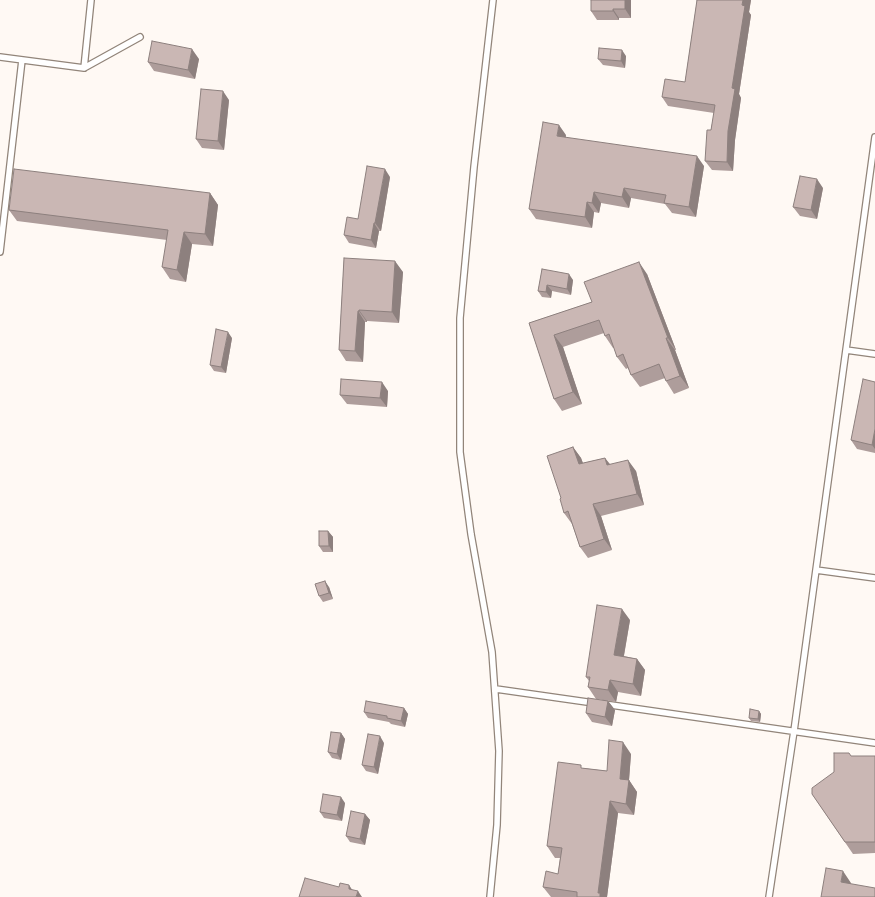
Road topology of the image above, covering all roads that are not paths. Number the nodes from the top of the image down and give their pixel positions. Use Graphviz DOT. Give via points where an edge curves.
graph roads {
  1 [pos="92,0"];
  2 [pos="493,0"];
  3 [pos="140,37"];
  4 [pos="0,57"];
  5 [pos="22,60"];
  6 [pos="84,68"];
  7 [pos="875,141"];
  8 [pos="0,252"];
  9 [pos="846,350"];
  10 [pos="875,354"];
  11 [pos="816,570"];
  12 [pos="875,578"];
  13 [pos="496,689"];
  14 [pos="794,732"];
  15 [pos="875,743"];
  16 [pos="490,897"];
  17 [pos="768,897"];
  1 -- 6 [label="lane"];
  2 -- 13 [label="lane" via="460,318 460,452"];
  3 -- 6 [label="lane"];
  4 -- 5 [label="lane"];
  5 -- 6 [label="lane"];
  5 -- 8 [label="lane"];
  7 -- 9 [label="lane"];
  9 -- 10 [label="lane"];
  9 -- 11 [label="lane"];
  11 -- 12 [label="lane"];
  11 -- 14 [label="lane"];
  13 -- 14 [label="lane"];
  13 -- 16 [label="lane" via="498,799"];
  14 -- 15 [label="lane"];
  14 -- 17 [label="lane"];
}
